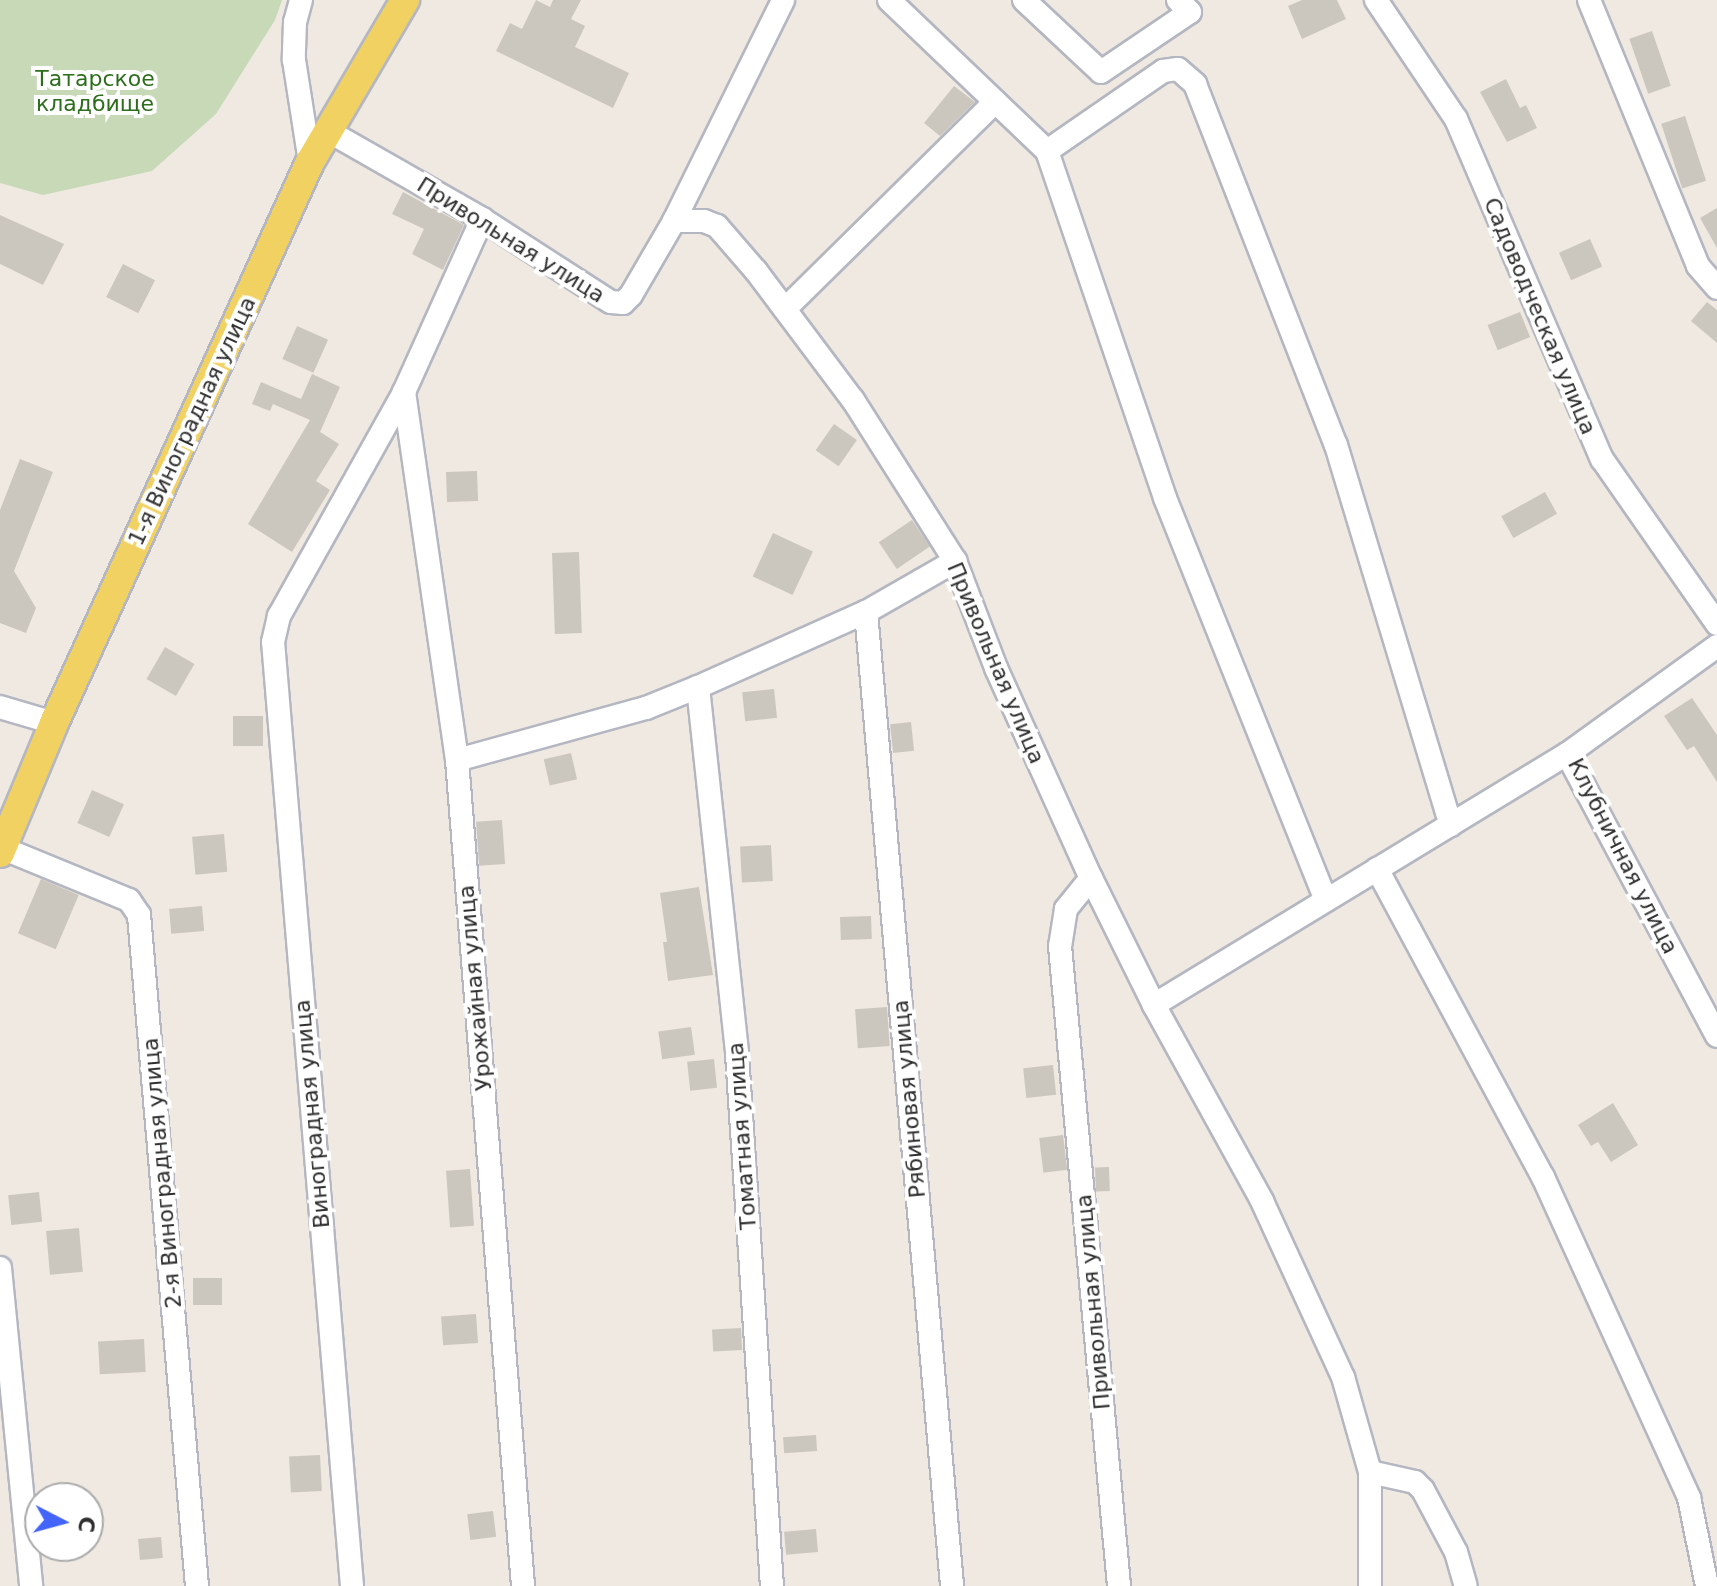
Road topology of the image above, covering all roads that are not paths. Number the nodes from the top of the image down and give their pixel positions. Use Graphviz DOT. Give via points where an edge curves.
graph roads {
  1 [pos="301,0"];
  2 [pos="405,0"];
  3 [pos="783,0"];
  4 [pos="889,0"];
  5 [pos="1024,0"];
  6 [pos="1178,0"];
  7 [pos="1376,0"];
  8 [pos="1589,0"];
  9 [pos="995,102"];
  10 [pos="328,131"];
  11 [pos="1047,151"];
  12 [pos="310,162"];
  13 [pos="482,219"];
  14 [pos="674,221"];
  15 [pos="1717,288"];
  16 [pos="785,309"];
  17 [pos="404,392"];
  18 [pos="955,561"];
  19 [pos="866,612"];
  20 [pos="1717,624"];
  21 [pos="1717,646"];
  22 [pos="698,687"];
  23 [pos="0,707"];
  24 [pos="54,723"];
  25 [pos="1567,754"];
  26 [pos="457,760"];
  27 [pos="1451,825"];
  28 [pos="1,850"];
  29 [pos="1377,869"];
  30 [pos="1091,878"];
  31 [pos="1326,900"];
  32 [pos="1154,1005"];
  33 [pos="1717,1036"];
  34 [pos="0,1268"];
  35 [pos="1370,1472"];
  36 [pos="31,1586"];
  37 [pos="197,1586"];
  38 [pos="352,1586"];
  39 [pos="523,1586"];
  40 [pos="772,1586"];
  41 [pos="952,1586"];
  42 [pos="1119,1586"];
  43 [pos="1370,1586"];
  44 [pos="1466,1586"];
  45 [pos="1707,1586"];
  1 -- 12 [label="street" via="293,50"];
  2 -- 10 [label="main road, 1-я Виноградная улица"];
  3 -- 14 [label="street"];
  4 -- 9 [label="street"];
  5 -- 6 [label="street" via="1101,72 1190,12"];
  7 -- 20 [label="street, Садоводческая улица" via="1456,119 1602,459"];
  8 -- 15 [label="street" via="1698,266"];
  9 -- 11 [label="street"];
  9 -- 16 [label="street"];
  10 -- 12 [label="main road, 1-я Виноградная улица"];
  10 -- 13 [label="street, Привольная улица"];
  11 -- 27 [label="street" via="1163,71 1178,69 1195,84 1336,445"];
  11 -- 31 [label="street" via="1165,498"];
  12 -- 24 [label="main road, 1-я Виноградная улица"];
  13 -- 14 [label="street, Привольная улица" via="600,298 623,303 639,285"];
  13 -- 17 [label="street"];
  14 -- 16 [label="street, Привольная улица" via="717,226"];
  16 -- 18 [label="street, Привольная улица" via="853,400"];
  17 -- 26 [label="street, Урожайная улица"];
  17 -- 38 [label="street, Виноградная улица" via="279,616 273,642"];
  18 -- 19 [label="street"];
  18 -- 30 [label="street, Привольная улица" via="996,668"];
  19 -- 22 [label="street"];
  19 -- 41 [label="street, Рябиновая улица"];
  21 -- 25 [label="street, Клубничная улица"];
  22 -- 26 [label="street" via="646,708"];
  22 -- 40 [label="street, Томатная улица" via="737,1054"];
  23 -- 24 [label="street"];
  24 -- 28 [label="main road, 1-я Виноградная улица"];
  25 -- 27 [label="street"];
  25 -- 33 [label="street, Клубничная улица"];
  26 -- 39 [label="street, Урожайная улица"];
  27 -- 29 [label="street"];
  28 -- 37 [label="street, 2-я Виноградная улица" via="129,900 139,915"];
  29 -- 31 [label="street"];
  29 -- 45 [label="street" via="1549,1191 1689,1498"];
  30 -- 32 [label="street"];
  30 -- 42 [label="street, Привольная улица" via="1066,909 1060,946"];
  31 -- 32 [label="street"];
  32 -- 35 [label="street" via="1281,1242 1343,1377"];
  34 -- 36 [label="street"];
  35 -- 43 [label="street"];
  35 -- 44 [label="street" via="1415,1482 1423,1490 1456,1552"];
}
